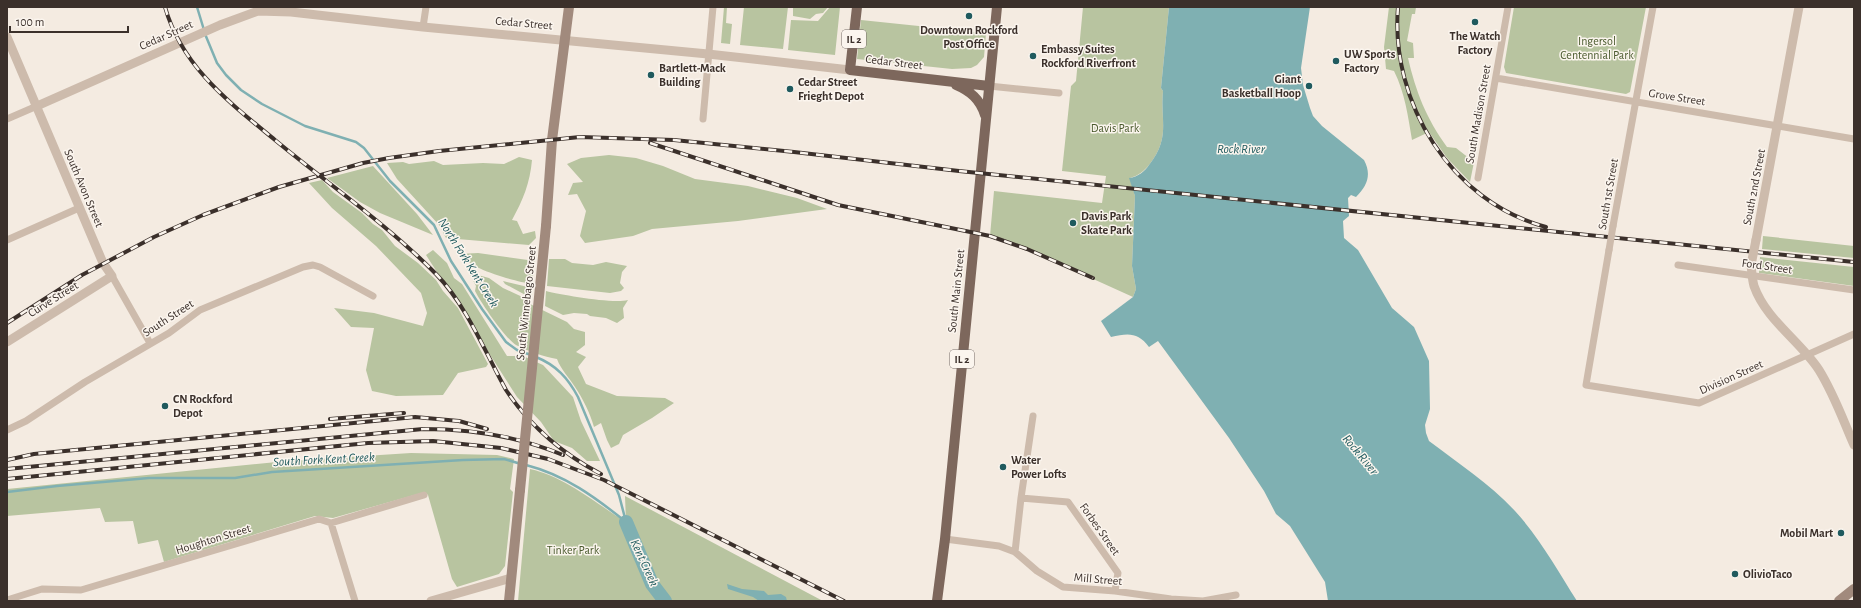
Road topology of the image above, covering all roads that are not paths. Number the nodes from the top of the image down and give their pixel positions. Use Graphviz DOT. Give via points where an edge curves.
graph roads {
  1 [pos="426,7"];
  2 [pos="569,7"];
  3 [pos="713,7"];
  4 [pos="857,7"];
  5 [pos="997,7"];
  6 [pos="1508,7"];
  7 [pos="1653,7"];
  8 [pos="1799,7"];
  9 [pos="292,9"];
  10 [pos="423,27"];
  11 [pos="7,37"];
  12 [pos="565,40"];
  13 [pos="708,54"];
  14 [pos="850,70"];
  15 [pos="1496,78"];
  16 [pos="949,82"];
  17 [pos="989,86"];
  18 [pos="1059,93"];
  19 [pos="1636,102"];
  20 [pos="37,106"];
  21 [pos="986,116"];
  22 [pos="7,119"];
  23 [pos="703,119"];
  24 [pos="1778,126"];
  25 [pos="1854,139"];
  26 [pos="1478,178"];
  27 [pos="79,208"];
  28 [pos="7,240"];
  29 [pos="1678,265"];
  30 [pos="1752,275"];
  31 [pos="112,276"];
  32 [pos="1854,290"];
  33 [pos="373,296"];
  34 [pos="1854,334"];
  35 [pos="7,342"];
  36 [pos="150,343"];
  37 [pos="1808,355"];
  38 [pos="1586,385"];
  39 [pos="1033,416"];
  40 [pos="7,430"];
  41 [pos="1854,445"];
  42 [pos="424,495"];
  43 [pos="1021,498"];
  44 [pos="331,523"];
  45 [pos="944,539"];
  46 [pos="1015,552"];
  47 [pos="511,578"];
  48 [pos="1854,589"];
  49 [pos="1115,591"];
  50 [pos="1236,595"];
  51 [pos="7,600"];
  52 [pos="355,601"];
  53 [pos="431,601"];
  54 [pos="509,601"];
  55 [pos="937,601"];
  56 [pos="1839,601"];
  1 -- 10 [label="street"];
  2 -- 12 [label="main road, South Winnebago Street"];
  3 -- 13 [label="street"];
  4 -- 14 [label="main road, IL 2"];
  5 -- 17 [label="main road, South Main Street / IL 2"];
  6 -- 15 [label="street, South Madison Street"];
  7 -- 19 [label="street, South 1st Street"];
  8 -- 24 [label="street, South 2nd Street"];
  9 -- 10 [label="street, Cedar Street"];
  9 -- 20 [label="street, Cedar Street" via="258,11 220,25"];
  10 -- 12 [label="street, Cedar Street"];
  11 -- 20 [label="street, South Avon Street"];
  12 -- 13 [label="street, Cedar Street"];
  12 -- 47 [label="main road, South Winnebago Street, bridge" via="552,140 546,226"];
  13 -- 14 [label="street, Cedar Street"];
  13 -- 23 [label="street"];
  14 -- 16 [label="main road, Cedar Street"];
  15 -- 19 [label="street, Grove Street"];
  15 -- 26 [label="street, South Madison Street"];
  16 -- 17 [label="main road, Cedar Street"];
  16 -- 21 [label="main road" via="974,96 980,102"];
  17 -- 18 [label="street, Cedar Street"];
  17 -- 21 [label="main road, South Main Street / IL 2"];
  19 -- 24 [label="street, Grove Street"];
  19 -- 38 [label="street, South 1st Street, bridge"];
  20 -- 22 [label="street, Cedar Street"];
  20 -- 27 [label="street, South Avon Street"];
  21 -- 45 [label="main road, South Main Street / IL 2"];
  24 -- 25 [label="street, Grove Street"];
  24 -- 30 [label="street, South 2nd Street, bridge" via="1756,240"];
  27 -- 28 [label="street"];
  27 -- 31 [label="street, South Avon Street" via="103,263"];
  29 -- 30 [label="street, Ford Street"];
  30 -- 32 [label="street, Ford Street"];
  30 -- 37 [label="street, South 2nd Street" via="1754,286 1771,314"];
  31 -- 35 [label="street, Curve Street"];
  31 -- 36 [label="street, South Avon Street"];
  33 -- 36 [label="street, South Street" via="320,267 303,267 200,310 169,333"];
  34 -- 37 [label="street, Division Street"];
  36 -- 40 [label="street, South Street" via="84,382 26,421"];
  37 -- 38 [label="street, Division Street" via="1699,403"];
  37 -- 41 [label="street, South 2nd Street" via="1827,385"];
  39 -- 43 [label="street"];
  42 -- 44 [label="street, Houghton Street"];
  43 -- 46 [label="street"];
  43 -- 49 [label="street, Forbes Street" via="1068,502 1118,573"];
  44 -- 51 [label="street, Houghton Street" via="319,519 81,590 42,589"];
  44 -- 52 [label="street"];
  45 -- 46 [label="street, Mill Street" via="999,546"];
  45 -- 55 [label="main road, South Main Street / IL 2"];
  46 -- 49 [label="street, Mill Street" via="1037,571 1064,587"];
  47 -- 53 [label="street"];
  47 -- 54 [label="main road, South Winnebago Street"];
  48 -- 56 [label="main road"];
  49 -- 50 [label="street, Mill Street" via="1203,601"];
}
